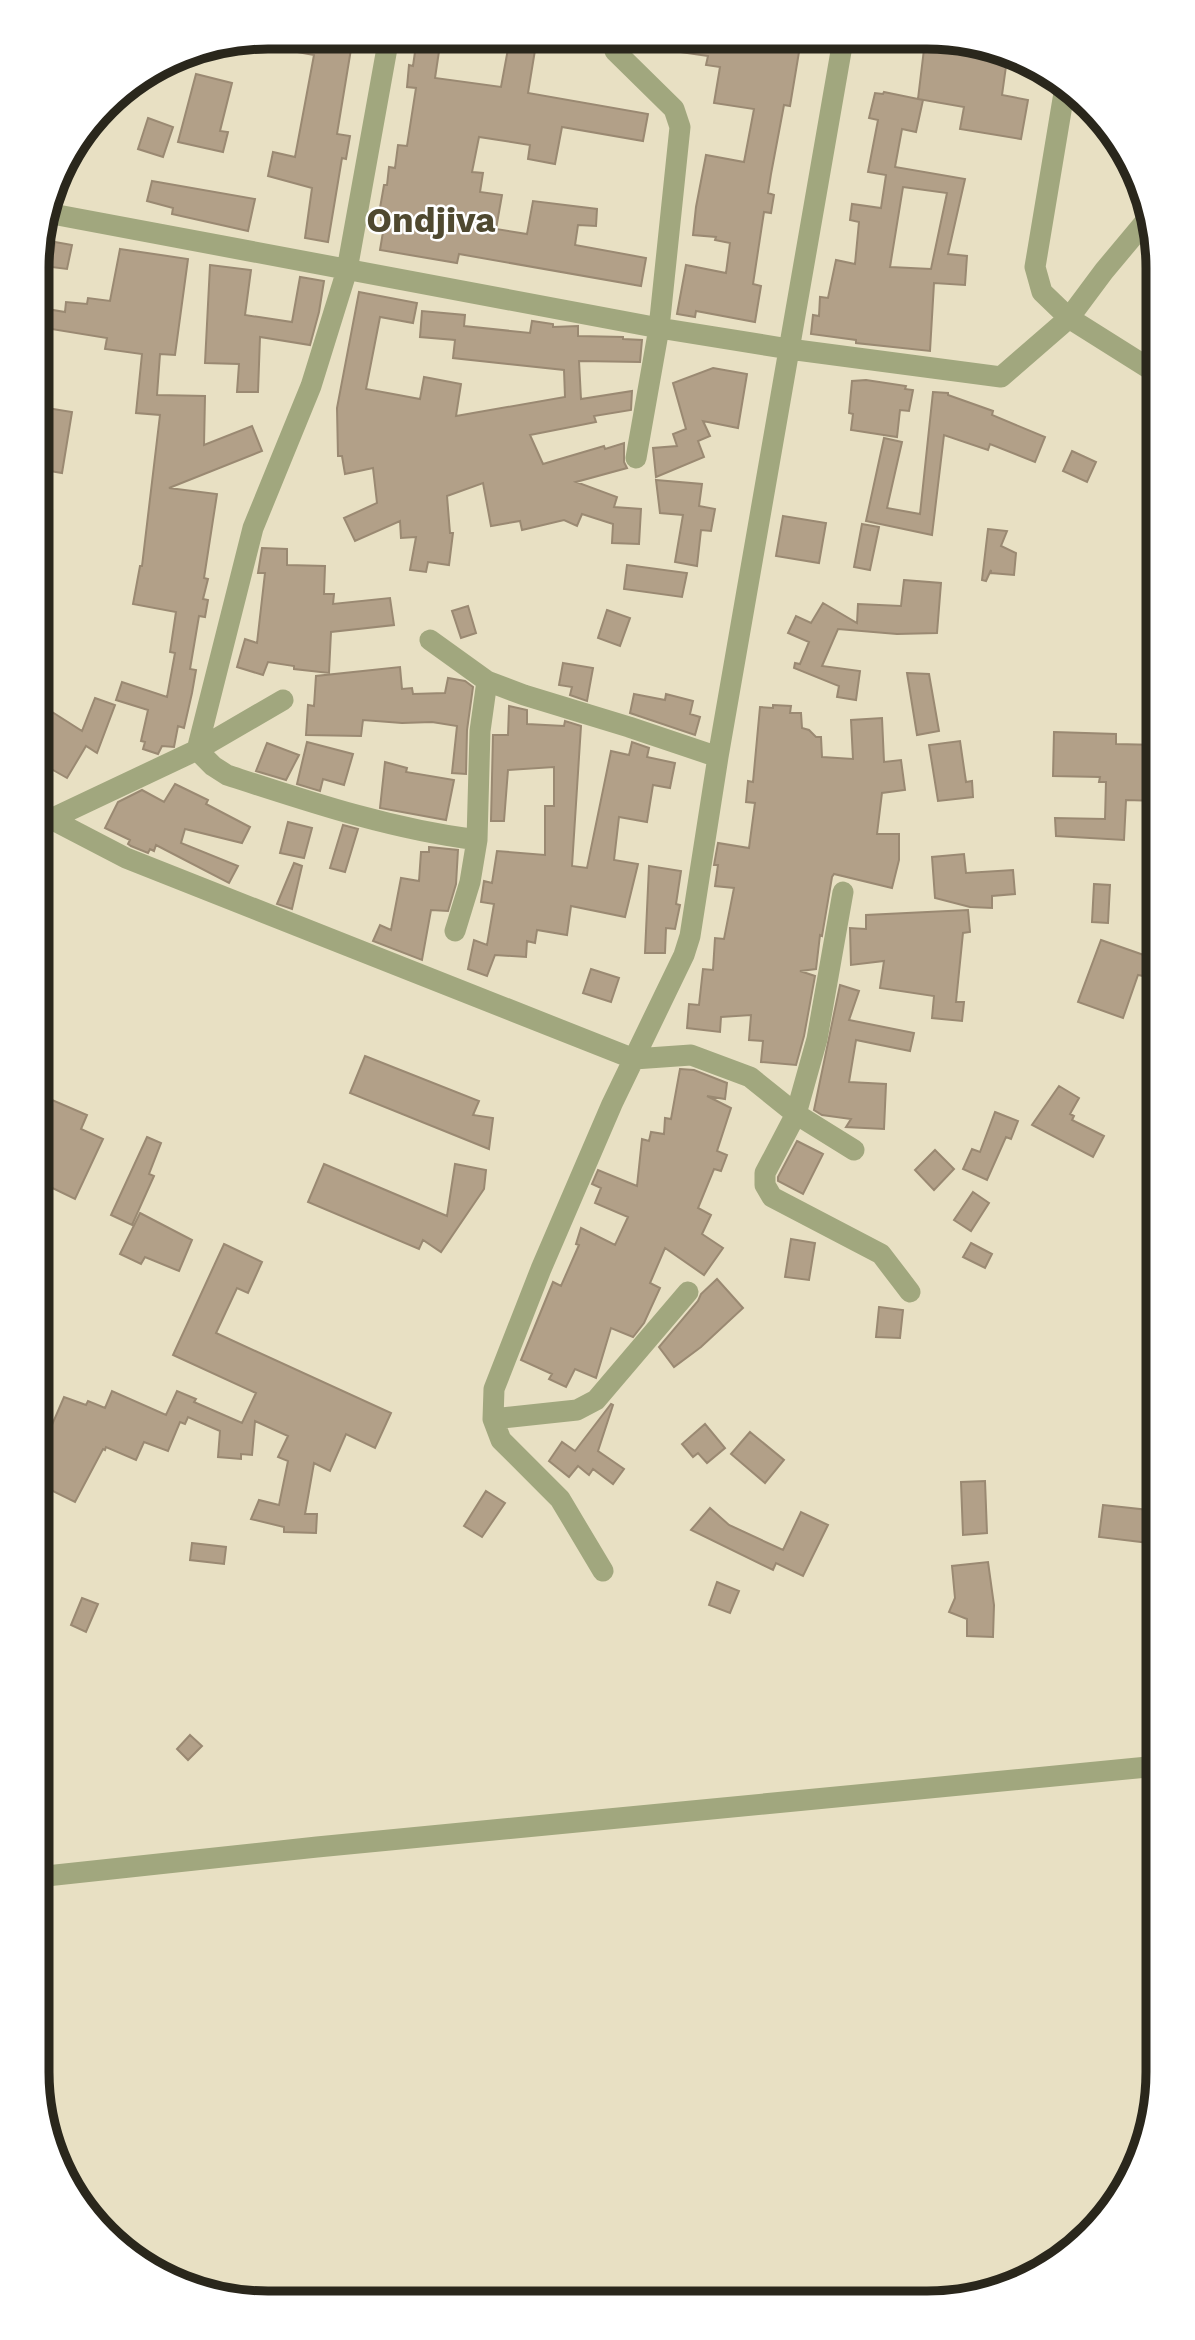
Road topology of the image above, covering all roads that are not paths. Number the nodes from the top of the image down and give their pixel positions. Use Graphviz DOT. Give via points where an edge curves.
graph roads {
  1 [pos="387,49"];
  2 [pos="614,49"];
  3 [pos="841,49"];
  4 [pos="1063,97"];
  5 [pos="56,214"];
  6 [pos="1142,226"];
  7 [pos="347,270"];
  8 [pos="1069,318"];
  9 [pos="659,328"];
  10 [pos="789,349"];
  11 [pos="1146,366"];
  12 [pos="636,458"];
  13 [pos="430,640"];
  14 [pos="487,681"];
  15 [pos="283,700"];
  16 [pos="197,750"];
  17 [pos="718,757"];
  18 [pos="49,818"];
  19 [pos="49,822"];
  20 [pos="477,840"];
  21 [pos="843,892"];
  22 [pos="456,931"];
  23 [pos="634,1059"];
  24 [pos="796,1114"];
  25 [pos="854,1150"];
  26 [pos="688,1292"];
  27 [pos="910,1292"];
  28 [pos="493,1419"];
  29 [pos="603,1571"];
  30 [pos="1146,1767"];
  31 [pos="49,1876"];
  1 -- 7 [label="street"];
  2 -- 9 [label="street" via="674,109 680,127"];
  3 -- 10 [label="street"];
  4 -- 8 [label="street" via="1035,267 1042,292"];
  5 -- 7 [label="street"];
  6 -- 8 [label="street"];
  7 -- 9 [label="street"];
  7 -- 16 [label="street" via="312,386 253,528"];
  8 -- 10 [label="street" via="1001,377"];
  8 -- 11 [label="street"];
  9 -- 10 [label="street"];
  9 -- 12 [label="street"];
  10 -- 17 [label="street"];
  13 -- 14 [label="street"];
  14 -- 17 [label="street"];
  14 -- 20 [label="street" via="480,731"];
  15 -- 16 [label="street"];
  16 -- 18 [label="street"];
  16 -- 20 [label="street" via="227,775 343,813"];
  17 -- 23 [label="street" via="690,936"];
  19 -- 23 [label="street" via="126,858"];
  20 -- 22 [label="street"];
  21 -- 24 [label="street" via="817,1039"];
  23 -- 24 [label="street" via="691,1055 750,1077"];
  23 -- 28 [label="street" via="494,1389"];
  24 -- 25 [label="street"];
  24 -- 27 [label="street" via="765,1173 772,1197 881,1254"];
  26 -- 28 [label="street" via="596,1400 578,1410"];
  28 -- 29 [label="street" via="501,1440 560,1499"];
  30 -- 31 [label="street"];
}
